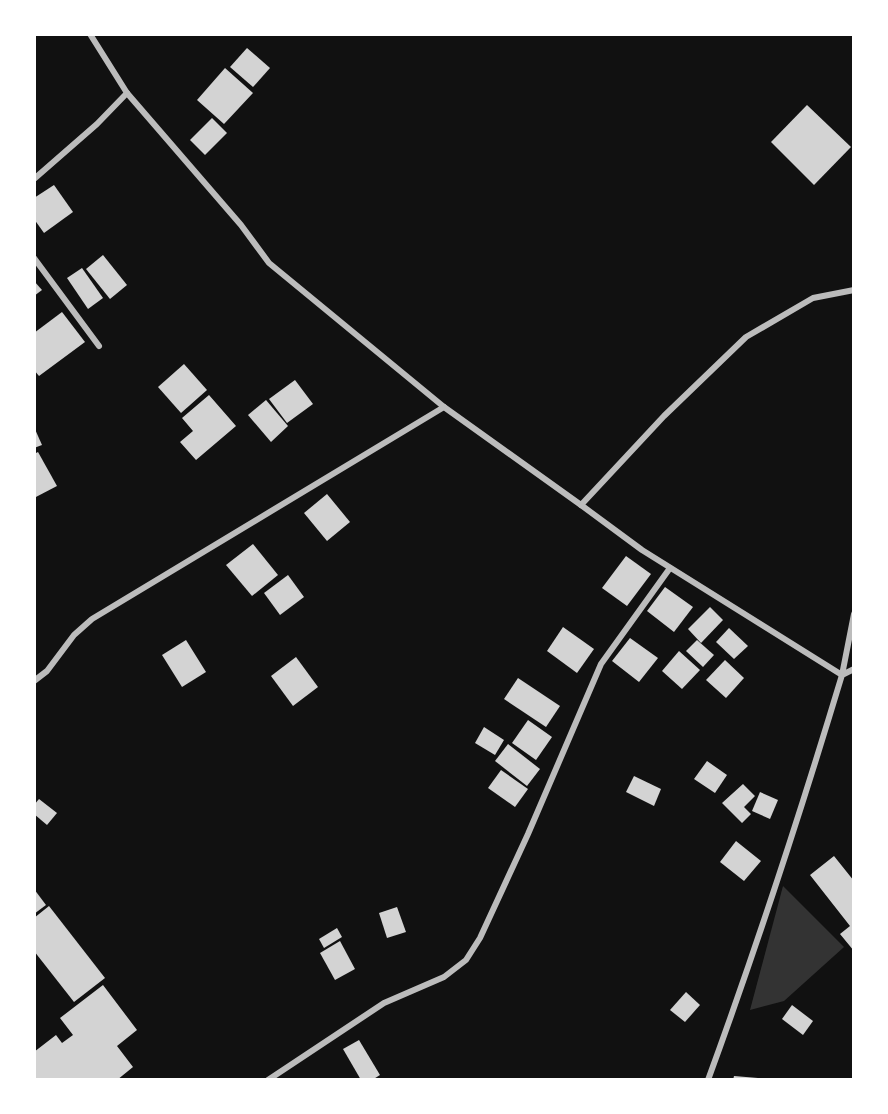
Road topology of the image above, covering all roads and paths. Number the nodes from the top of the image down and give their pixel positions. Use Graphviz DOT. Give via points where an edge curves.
graph roads {
  1 [pos="90,34"];
  2 [pos="127,93"];
  3 [pos="34,179"];
  4 [pos="34,258"];
  5 [pos="854,290"];
  6 [pos="99,346"];
  7 [pos="444,407"];
  8 [pos="581,505"];
  9 [pos="670,568"];
  10 [pos="854,614"];
  11 [pos="854,669"];
  12 [pos="842,675"];
  13 [pos="34,681"];
  14 [pos="268,1080"];
  15 [pos="708,1080"];
  1 -- 2 [label="street"];
  2 -- 3 [label="street"];
  2 -- 7 [label="street" via="269,263"];
  4 -- 6 [label="street"];
  5 -- 8 [label="street" via="813,298 746,337 664,416"];
  7 -- 8 [label="street"];
  7 -- 13 [label="street" via="92,619"];
  8 -- 9 [label="street"];
  9 -- 12 [label="street"];
  9 -- 14 [label="street" via="601,664 528,834 466,960 444,977 384,1003"];
  10 -- 12 [label="street"];
  11 -- 12 [label="street"];
  12 -- 15 [label="street"];
}
